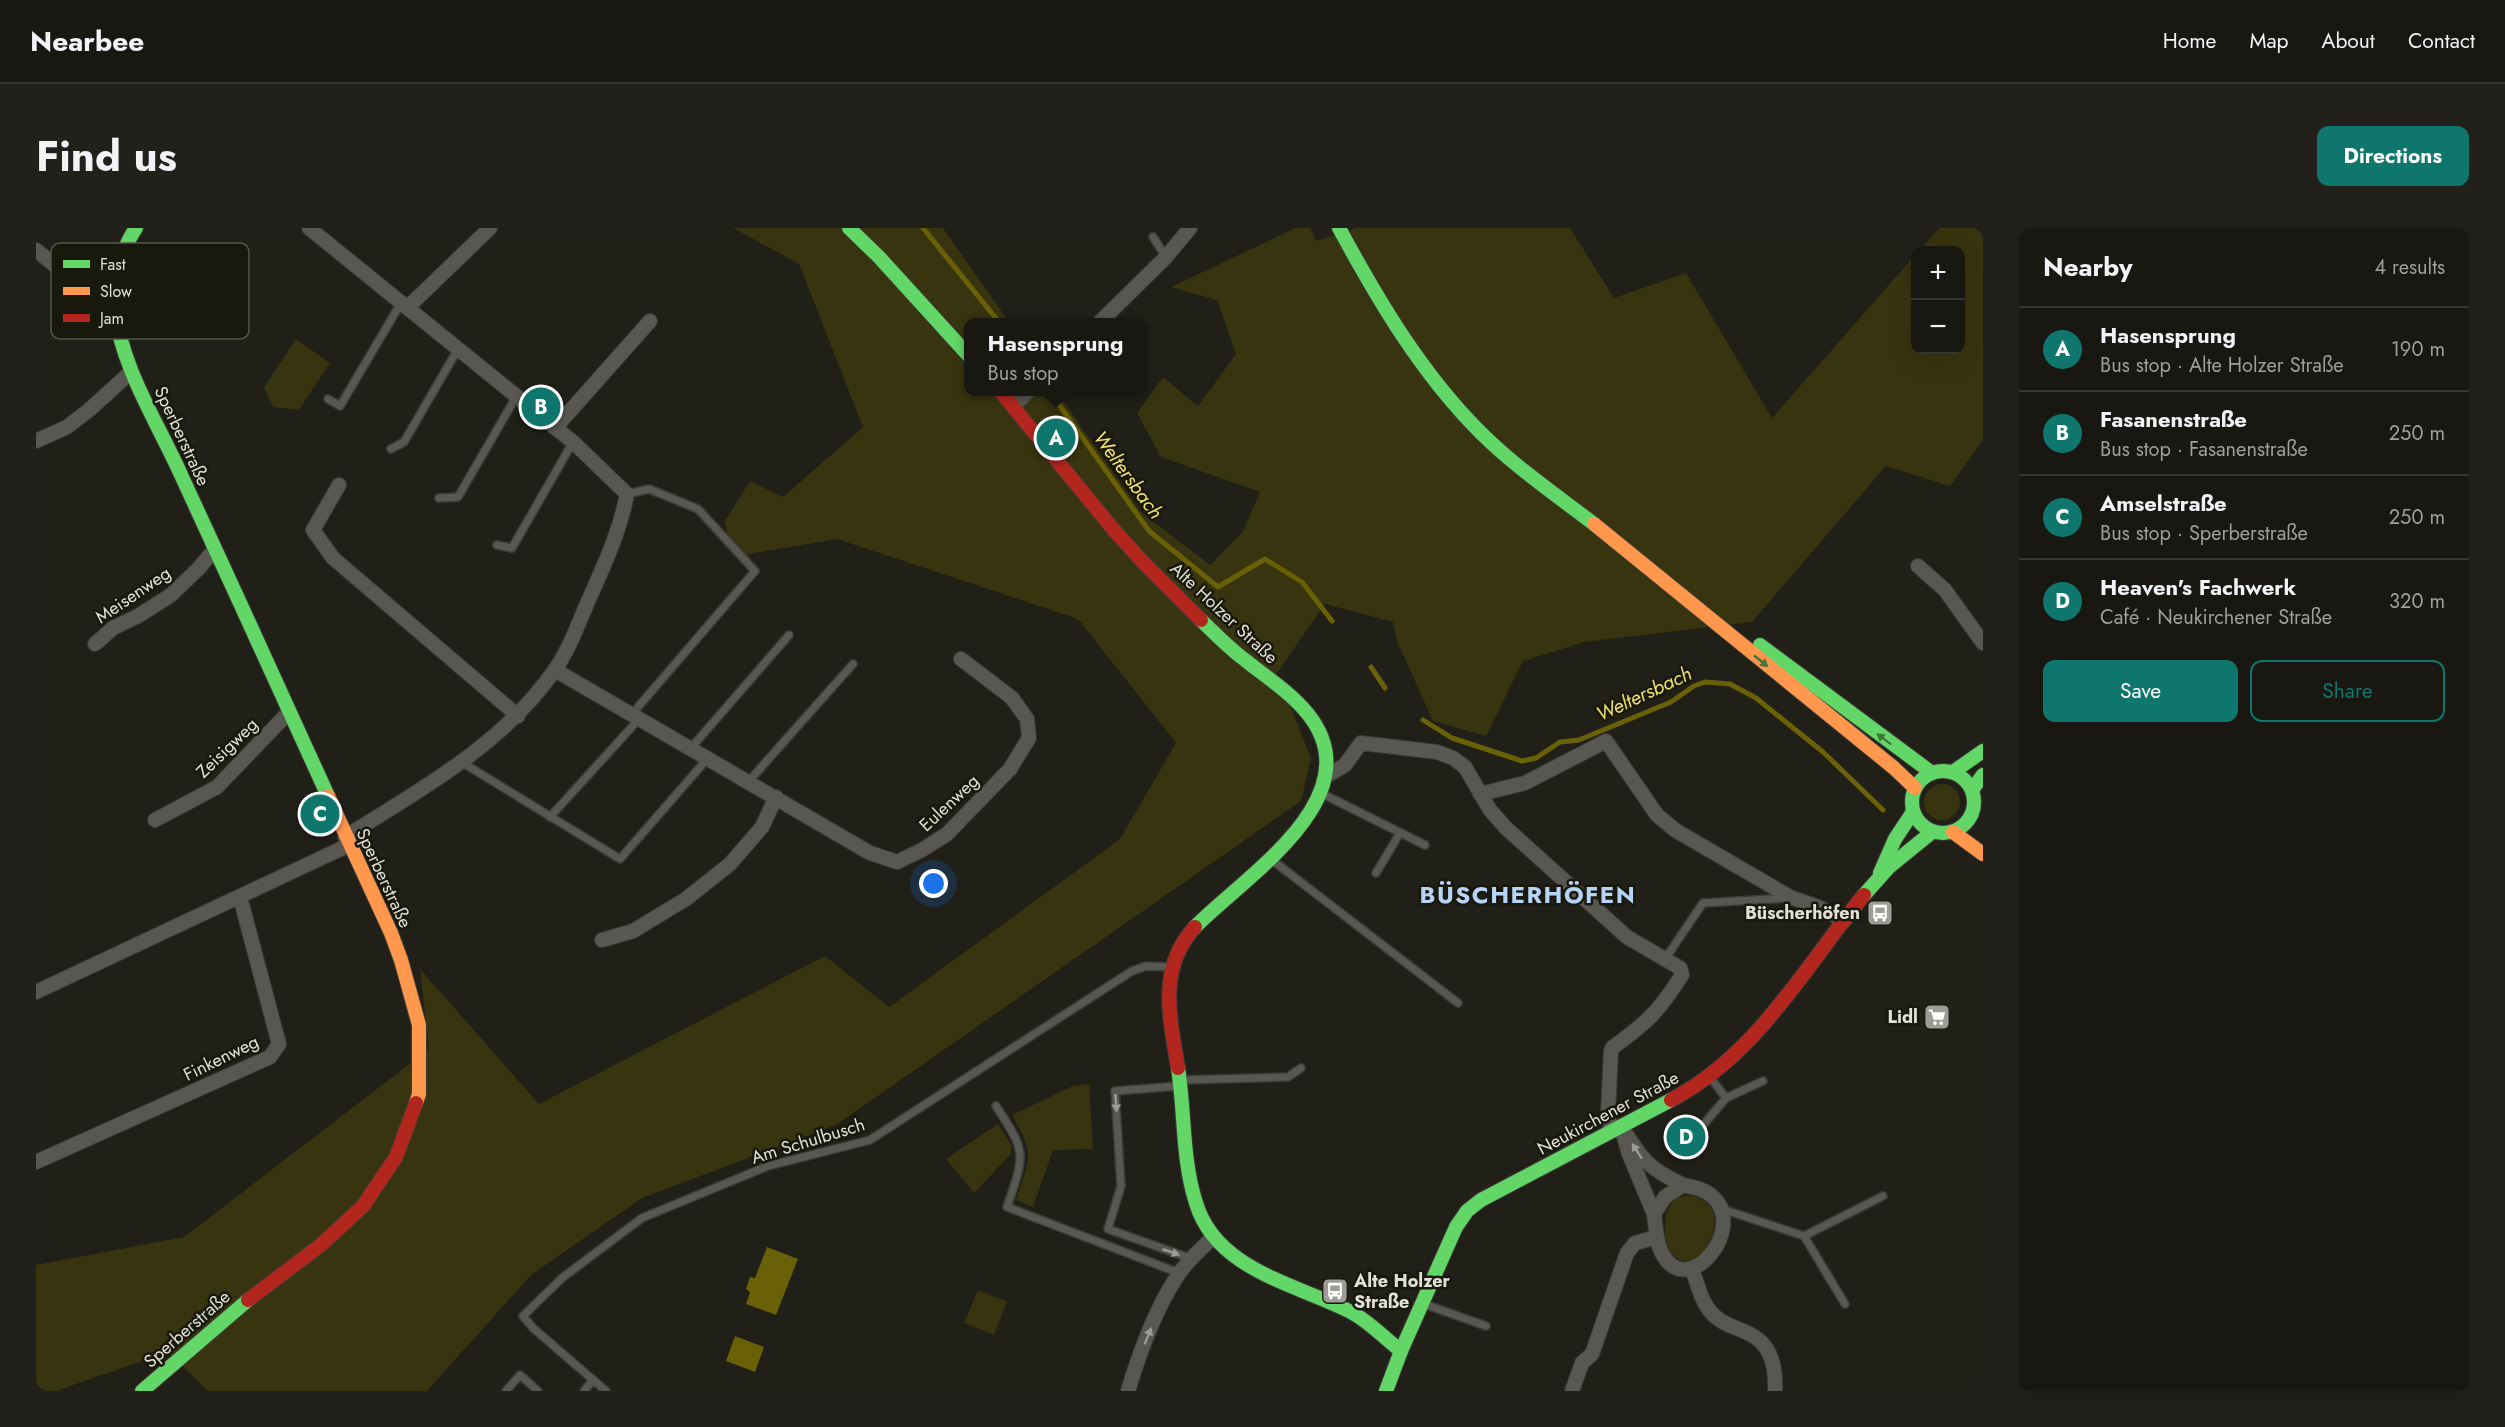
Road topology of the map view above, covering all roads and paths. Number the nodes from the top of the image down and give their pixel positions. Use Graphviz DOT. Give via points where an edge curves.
graph roads {
  1 [pos="309,228"];
  2 [pos="490,228"];
  3 [pos="849,228"];
  4 [pos="1190,228"];
  5 [pos="1339,228"];
  6 [pos="1153,237"];
  7 [pos="36,250"];
  8 [pos="1166,257"];
  9 [pos="51,262"];
  10 [pos="404,305"];
  11 [pos="1104,318"];
  12 [pos="650,321"];
  13 [pos="119,339"];
  14 [pos="458,349"];
  15 [pos="964,350"];
  16 [pos="131,372"];
  17 [pos="1005,396"];
  18 [pos="1024,396"];
  19 [pos="516,397"];
  20 [pos="328,399"];
  21 [pos="1014,405"];
  22 [pos="555,428"];
  23 [pos="36,441"];
  24 [pos="573,442"];
  25 [pos="391,449"];
  26 [pos="339,484"];
  27 [pos="627,494"];
  28 [pos="439,498"];
  29 [pos="497,545"];
  30 [pos="214,549"];
  31 [pos="1918,566"];
  32 [pos="1669,582"];
  33 [pos="789,635"];
  34 [pos="1983,643"];
  35 [pos="95,644"];
  36 [pos="961,659"];
  37 [pos="852,664"];
  38 [pos="555,670"];
  39 [pos="288,713"];
  40 [pos="518,716"];
  41 [pos="636,716"];
  42 [pos="691,748"];
  43 [pos="1983,751"];
  44 [pos="708,758"];
  45 [pos="463,763"];
  46 [pos="1953,772"];
  47 [pos="1932,773"];
  48 [pos="1983,775"];
  49 [pos="1325,777"];
  50 [pos="749,781"];
  51 [pos="1915,788"];
  52 [pos="1972,790"];
  53 [pos="1320,793"];
  54 [pos="1480,794"];
  55 [pos="776,797"];
  56 [pos="1973,811"];
  57 [pos="1913,812"];
  58 [pos="550,817"];
  59 [pos="155,820"];
  60 [pos="1983,823"];
  61 [pos="1932,832"];
  62 [pos="1953,832"];
  63 [pos="1400,833"];
  64 [pos="347,841"];
  65 [pos="1425,845"];
  66 [pos="1983,854"];
  67 [pos="1270,859"];
  68 [pos="1376,873"];
  69 [pos="1878,878"];
  70 [pos="240,897"];
  71 [pos="1790,897"];
  72 [pos="1844,921"];
  73 [pos="602,940"];
  74 [pos="1665,959"];
  75 [pos="1171,967"];
  76 [pos="36,992"];
  77 [pos="1458,1003"];
  78 [pos="1301,1068"];
  79 [pos="1710,1077"];
  80 [pos="1763,1082"];
  81 [pos="1181,1083"];
  82 [pos="1726,1098"];
  83 [pos="996,1106"];
  84 [pos="1704,1124"];
  85 [pos="1616,1128"];
  86 [pos="36,1162"];
  87 [pos="1683,1185"];
  88 [pos="1883,1196"];
  89 [pos="1722,1209"];
  90 [pos="1654,1214"];
  91 [pos="1804,1236"];
  92 [pos="1213,1237"];
  93 [pos="1657,1237"];
  94 [pos="1192,1259"];
  95 [pos="1692,1269"];
  96 [pos="1179,1273"];
  97 [pos="1422,1303"];
  98 [pos="1845,1304"];
  99 [pos="1486,1326"];
  100 [pos="1401,1351"];
  101 [pos="593,1380"];
  102 [pos="142,1391"];
  103 [pos="506,1391"];
  104 [pos="538,1391"];
  105 [pos="584,1391"];
  106 [pos="606,1391"];
  107 [pos="1128,1391"];
  108 [pos="1386,1391"];
  109 [pos="1572,1391"];
  110 [pos="1775,1391"];
  1 -- 10 [label="street"];
  2 -- 10 [label="street"];
  3 -- 15 [label="street"];
  4 -- 8 [label="street"];
  5 -- 32 [label="street" via="1362,273 1429,374 1483,435"];
  6 -- 8 [label="lane"];
  7 -- 9 [label="street"];
  8 -- 11 [label="street"];
  10 -- 14 [label="street"];
  10 -- 20 [label="lane" via="340,406"];
  12 -- 22 [label="street"];
  13 -- 16 [label="street, Sperberstraße"];
  14 -- 19 [label="street"];
  14 -- 25 [label="lane" via="404,442"];
  16 -- 23 [label="street" via="67,427"];
  16 -- 30 [label="street, Sperberstraße"];
  17 -- 21 [label="street, Alte Holzer Straße"];
  18 -- 21 [label="street"];
  19 -- 22 [label="street"];
  19 -- 28 [label="lane" via="458,497"];
  21 -- 49 [label="street, Alte Holzer Straße" via="1130,548 1230,648 1306,712 1322,740 1327,758"];
  22 -- 24 [label="street"];
  24 -- 27 [label="street"];
  24 -- 29 [label="lane" via="512,548"];
  26 -- 40 [label="street" via="313,530 333,558"];
  27 -- 38 [label="street" via="609,555"];
  27 -- 41 [label="lane" via="649,489 698,509 755,571"];
  30 -- 35 [label="street, Meisenweg" via="171,595 113,628"];
  30 -- 39 [label="street, Sperberstraße"];
  31 -- 34 [label="street" via="1945,590"];
  47 -- 32 [label="street, one-way" via="1700,600"];
  32 -- 51 [label="street, one-way" via="1696,609"];
  33 -- 42 [label="lane"];
  36 -- 55 [label="street, Eulenweg" via="1012,698 1027,719 1029,738 1010,768 947,834 897,861 870,853"];
  37 -- 50 [label="lane"];
  38 -- 40 [label="street"];
  38 -- 41 [label="street, Eulenweg"];
  39 -- 59 [label="street, Zeisigweg" via="217,788"];
  39 -- 64 [label="street, Sperberstraße"];
  40 -- 45 [label="street"];
  41 -- 42 [label="street, Eulenweg"];
  41 -- 58 [label="lane"];
  42 -- 44 [label="street, Eulenweg"];
  43 -- 46 [label="street"];
  44 -- 50 [label="street, Eulenweg"];
  44 -- 58 [label="lane" via="620,860"];
  45 -- 58 [label="lane"];
  45 -- 64 [label="street"];
  46 -- 47 [label="street"];
  46 -- 52 [label="street"];
  47 -- 51 [label="street"];
  48 -- 52 [label="street"];
  49 -- 53 [label="street, Alte Holzer Straße"];
  49 -- 54 [label="street" via="1345,765 1360,744 1372,743 1453,758 1465,767"];
  50 -- 55 [label="street, Eulenweg"];
  51 -- 57 [label="street"];
  52 -- 56 [label="street"];
  53 -- 63 [label="lane"];
  53 -- 67 [label="street, Alte Holzer Straße" via="1297,829"];
  54 -- 71 [label="street" via="1525,783 1606,741 1657,814 1675,830"];
  54 -- 74 [label="street" via="1506,828 1592,906 1627,937"];
  55 -- 73 [label="street" via="762,827 730,864 686,900 633,932"];
  56 -- 60 [label="street"];
  56 -- 62 [label="street" via="1962,827"];
  57 -- 61 [label="street"];
  57 -- 69 [label="street, Neukirchener Straße" via="1895,839"];
  61 -- 62 [label="street"];
  61 -- 69 [label="street, Neukirchener Straße"];
  62 -- 66 [label="street"];
  63 -- 65 [label="lane"];
  63 -- 68 [label="lane"];
  64 -- 70 [label="street"];
  64 -- 102 [label="street, Sperberstraße" via="401,960 419,1025 419,1094 396,1157 363,1206 322,1244 260,1290"];
  67 -- 75 [label="street, Alte Holzer Straße" via="1187,935"];
  67 -- 77 [label="lane"];
  69 -- 72 [label="street, Neukirchener Straße"];
  70 -- 76 [label="street"];
  70 -- 86 [label="street, Finkenweg" via="279,1044 270,1058"];
  71 -- 72 [label="street"];
  71 -- 74 [label="lane" via="1703,903"];
  72 -- 79 [label="street, Neukirchener Straße" via="1782,1006"];
  74 -- 85 [label="street" via="1680,968 1682,975 1662,1007 1611,1051 1608,1113"];
  75 -- 81 [label="street, Alte Holzer Straße" via="1169,992"];
  75 -- 101 [label="lane, Am Schulbusch" via="1146,966 1132,972 870,1140 768,1166 642,1218 562,1278 523,1316"];
  78 -- 81 [label="lane" via="1288,1077"];
  79 -- 82 [label="lane"];
  79 -- 85 [label="street, Neukirchener Straße"];
  80 -- 82 [label="lane"];
  81 -- 92 [label="street, Alte Holzer Straße" via="1190,1188"];
  81 -- 94 [label="lane, one-way" via="1115,1091 1121,1186 1108,1229"];
  82 -- 84 [label="lane"];
  83 -- 96 [label="lane" via="1021,1150 1019,1173 1007,1207"];
  87 -- 85 [label="street, one-way" via="1642,1159"];
  85 -- 90 [label="street"];
  85 -- 97 [label="street, Neukirchener Straße" via="1467,1211"];
  87 -- 89 [label="street" via="1713,1197"];
  87 -- 90 [label="street" via="1665,1197"];
  88 -- 91 [label="lane"];
  89 -- 91 [label="lane"];
  89 -- 95 [label="street" via="1723,1229 1712,1254"];
  90 -- 93 [label="street"];
  91 -- 98 [label="lane"];
  92 -- 94 [label="street"];
  92 -- 100 [label="street, Alte Holzer Straße" via="1243,1262 1355,1314"];
  93 -- 95 [label="street" via="1669,1262"];
  93 -- 109 [label="street" via="1632,1242 1592,1354 1582,1363"];
  94 -- 96 [label="street"];
  95 -- 110 [label="street" via="1707,1308 1717,1319 1756,1338 1769,1353 1776,1371"];
  107 -- 96 [label="street, one-way" via="1161,1304"];
  97 -- 99 [label="lane"];
  97 -- 100 [label="street, Neukirchener Straße"];
  100 -- 108 [label="street, Neukirchener Straße"];
  101 -- 105 [label="lane"];
  101 -- 106 [label="lane, Am Schulbusch"];
  103 -- 104 [label="lane" via="520,1375"];
}
